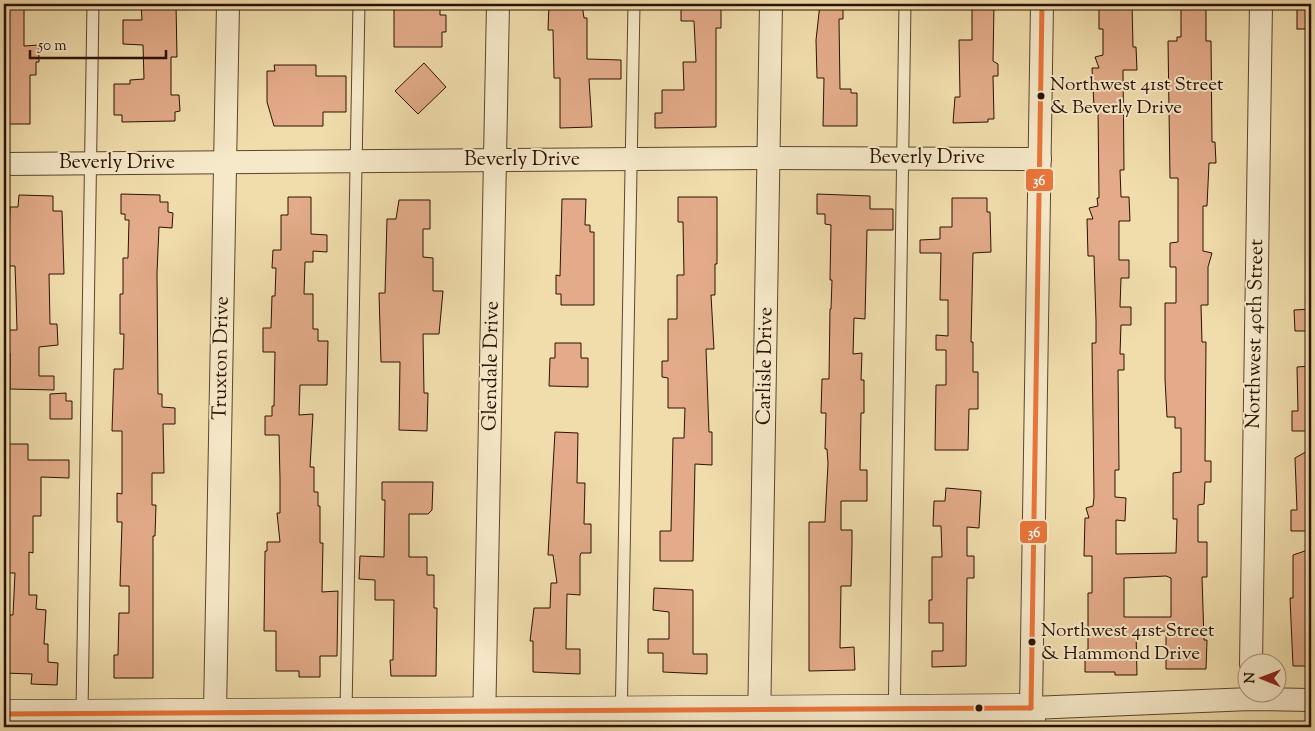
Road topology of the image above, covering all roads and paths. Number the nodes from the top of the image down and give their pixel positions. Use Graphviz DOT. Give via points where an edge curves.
graph roads {
  1 [pos="93,4"];
  2 [pos="228,4"];
  3 [pos="359,4"];
  4 [pos="498,4"];
  5 [pos="634,4"];
  6 [pos="771,4"];
  7 [pos="905,4"];
  8 [pos="1042,4"];
  9 [pos="1260,4"];
  10 [pos="770,158"];
  11 [pos="903,158"];
  12 [pos="1040,159"];
  13 [pos="496,160"];
  14 [pos="631,160"];
  15 [pos="226,162"];
  16 [pos="356,162"];
  17 [pos="4,164"];
  18 [pos="91,164"];
  19 [pos="1251,654"];
  20 [pos="1238,697"];
  21 [pos="1288,698"];
  22 [pos="1311,700"];
  23 [pos="346,711"];
  24 [pos="215,712"];
  25 [pos="82,713"];
  26 [pos="4,714"];
  27 [pos="759,718"];
  28 [pos="894,718"];
  29 [pos="1031,718"];
  30 [pos="484,719"];
  31 [pos="621,719"];
  1 -- 18 [label="lane"];
  2 -- 15 [label="street, Truxton Drive"];
  3 -- 16 [label="lane"];
  4 -- 13 [label="street, Glendale Drive"];
  5 -- 14 [label="lane"];
  6 -- 10 [label="street, Carlisle Drive"];
  7 -- 11 [label="lane"];
  8 -- 12 [label="street"];
  9 -- 19 [label="street, Northwest 40th Street"];
  10 -- 11 [label="street, Beverly Drive"];
  10 -- 14 [label="street, Beverly Drive"];
  10 -- 27 [label="street, Carlisle Drive"];
  11 -- 12 [label="street, Beverly Drive"];
  11 -- 28 [label="lane"];
  12 -- 29 [label="street"];
  13 -- 14 [label="street, Beverly Drive"];
  13 -- 16 [label="street, Beverly Drive"];
  13 -- 30 [label="street, Glendale Drive"];
  14 -- 31 [label="lane"];
  15 -- 16 [label="street, Beverly Drive"];
  15 -- 18 [label="street, Beverly Drive"];
  15 -- 24 [label="street, Truxton Drive"];
  16 -- 23 [label="lane"];
  17 -- 18 [label="street, Beverly Drive"];
  18 -- 25 [label="lane"];
  20 -- 29 [label="street"];
  21 -- 22 [label="street"];
  23 -- 24 [label="street"];
  23 -- 30 [label="street"];
  24 -- 25 [label="street"];
  25 -- 26 [label="street"];
  27 -- 28 [label="street"];
  27 -- 31 [label="street"];
  28 -- 29 [label="street"];
  30 -- 31 [label="street"];
}
